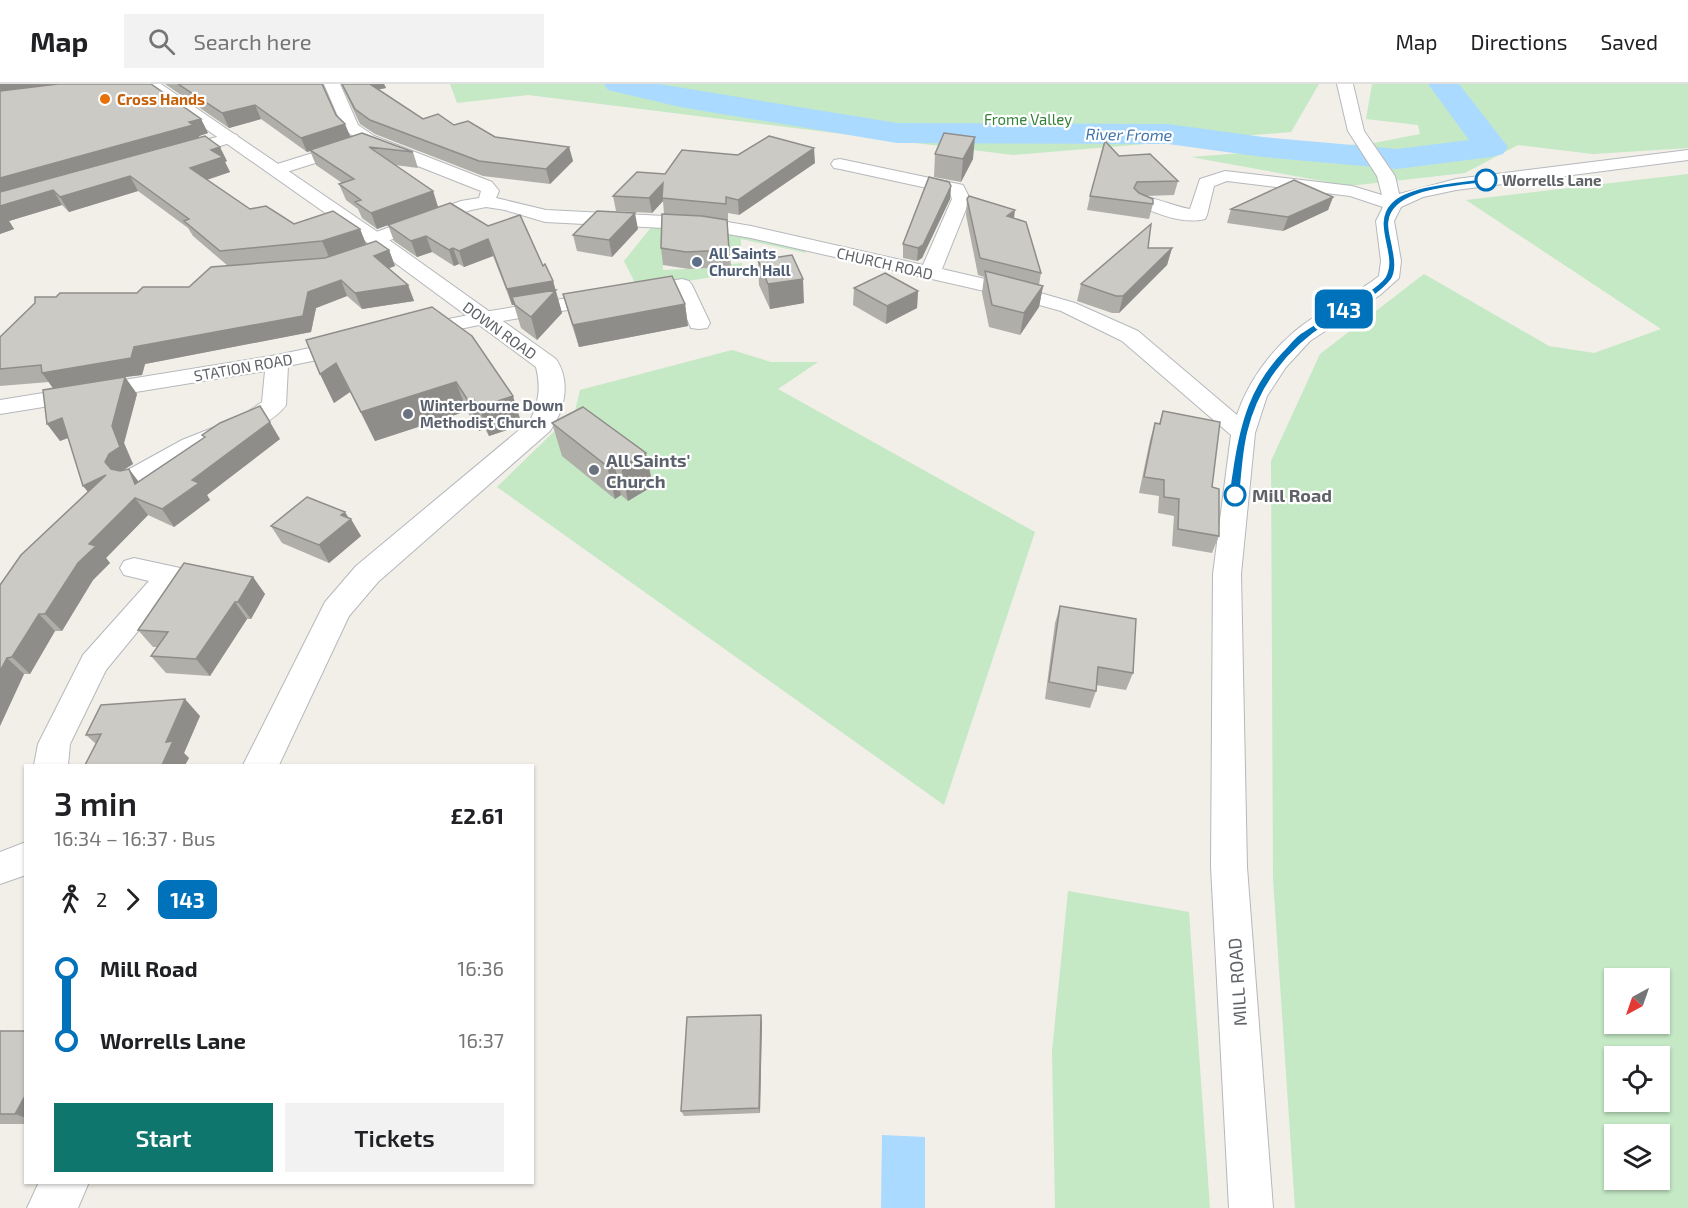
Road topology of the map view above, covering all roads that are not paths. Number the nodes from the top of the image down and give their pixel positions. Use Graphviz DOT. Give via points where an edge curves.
graph roads {
  1 [pos="150,84"];
  2 [pos="332,84"];
  3 [pos="1345,84"];
  4 [pos="231,138"];
  5 [pos="368,140"];
  6 [pos="1688,155"];
  7 [pos="161,158"];
  8 [pos="840,164"];
  9 [pos="277,170"];
  10 [pos="1390,190"];
  11 [pos="1142,201"];
  12 [pos="486,202"];
  13 [pos="375,247"];
  14 [pos="930,273"];
  15 [pos="484,318"];
  16 [pos="699,323"];
  17 [pos="392,338"];
  18 [pos="369,342"];
  19 [pos="277,362"];
  20 [pos="0,407"];
  21 [pos="1243,433"];
  22 [pos="133,478"];
  23 [pos="134,568"];
  24 [pos="51,764"];
  25 [pos="261,764"];
  26 [pos="24,859"];
  27 [pos="0,868"];
  28 [pos="64,1184"];
  29 [pos="52,1208"];
  30 [pos="1251,1208"];
  1 -- 4 [label="street, DOWN ROAD"];
  2 -- 5 [label="street" via="351,128"];
  3 -- 10 [label="street" via="1356,131"];
  4 -- 7 [label="street"];
  4 -- 9 [label="street, DOWN ROAD"];
  5 -- 9 [label="street"];
  5 -- 12 [label="street" via="486,186 490,191"];
  6 -- 10 [label="street" via="1557,170 1408,195"];
  8 -- 14 [label="street" via="957,189 961,199"];
  9 -- 13 [label="street, DOWN ROAD"];
  10 -- 11 [label="street" via="1352,191 1225,176 1206,183 1198,215 1172,212"];
  10 -- 21 [label="street, MILL ROAD" via="1385,221 1392,261 1389,278 1296,342 1255,396"];
  12 -- 13 [label="street, CHURCH ROAD" via="467,206"];
  12 -- 14 [label="street, CHURCH ROAD" via="545,216 713,225"];
  13 -- 15 [label="street, DOWN ROAD"];
  14 -- 21 [label="street, CHURCH ROAD" via="1068,307 1130,336"];
  15 -- 16 [label="street" via="682,285"];
  15 -- 17 [label="street"];
  15 -- 25 [label="street, DOWN ROAD" via="547,364 554,385 541,425 367,574 336,610"];
  18 -- 19 [label="street, STATION ROAD"];
  19 -- 20 [label="street, STATION ROAD"];
  19 -- 22 [label="street" via="274,405 201,451"];
  21 -- 30 [label="street, MILL ROAD" via="1227,574 1229,855"];
  23 -- 24 [label="street" via="170,575 94,663 54,744"];
  26 -- 27 [label="street"];
  28 -- 29 [label="street"];
}
